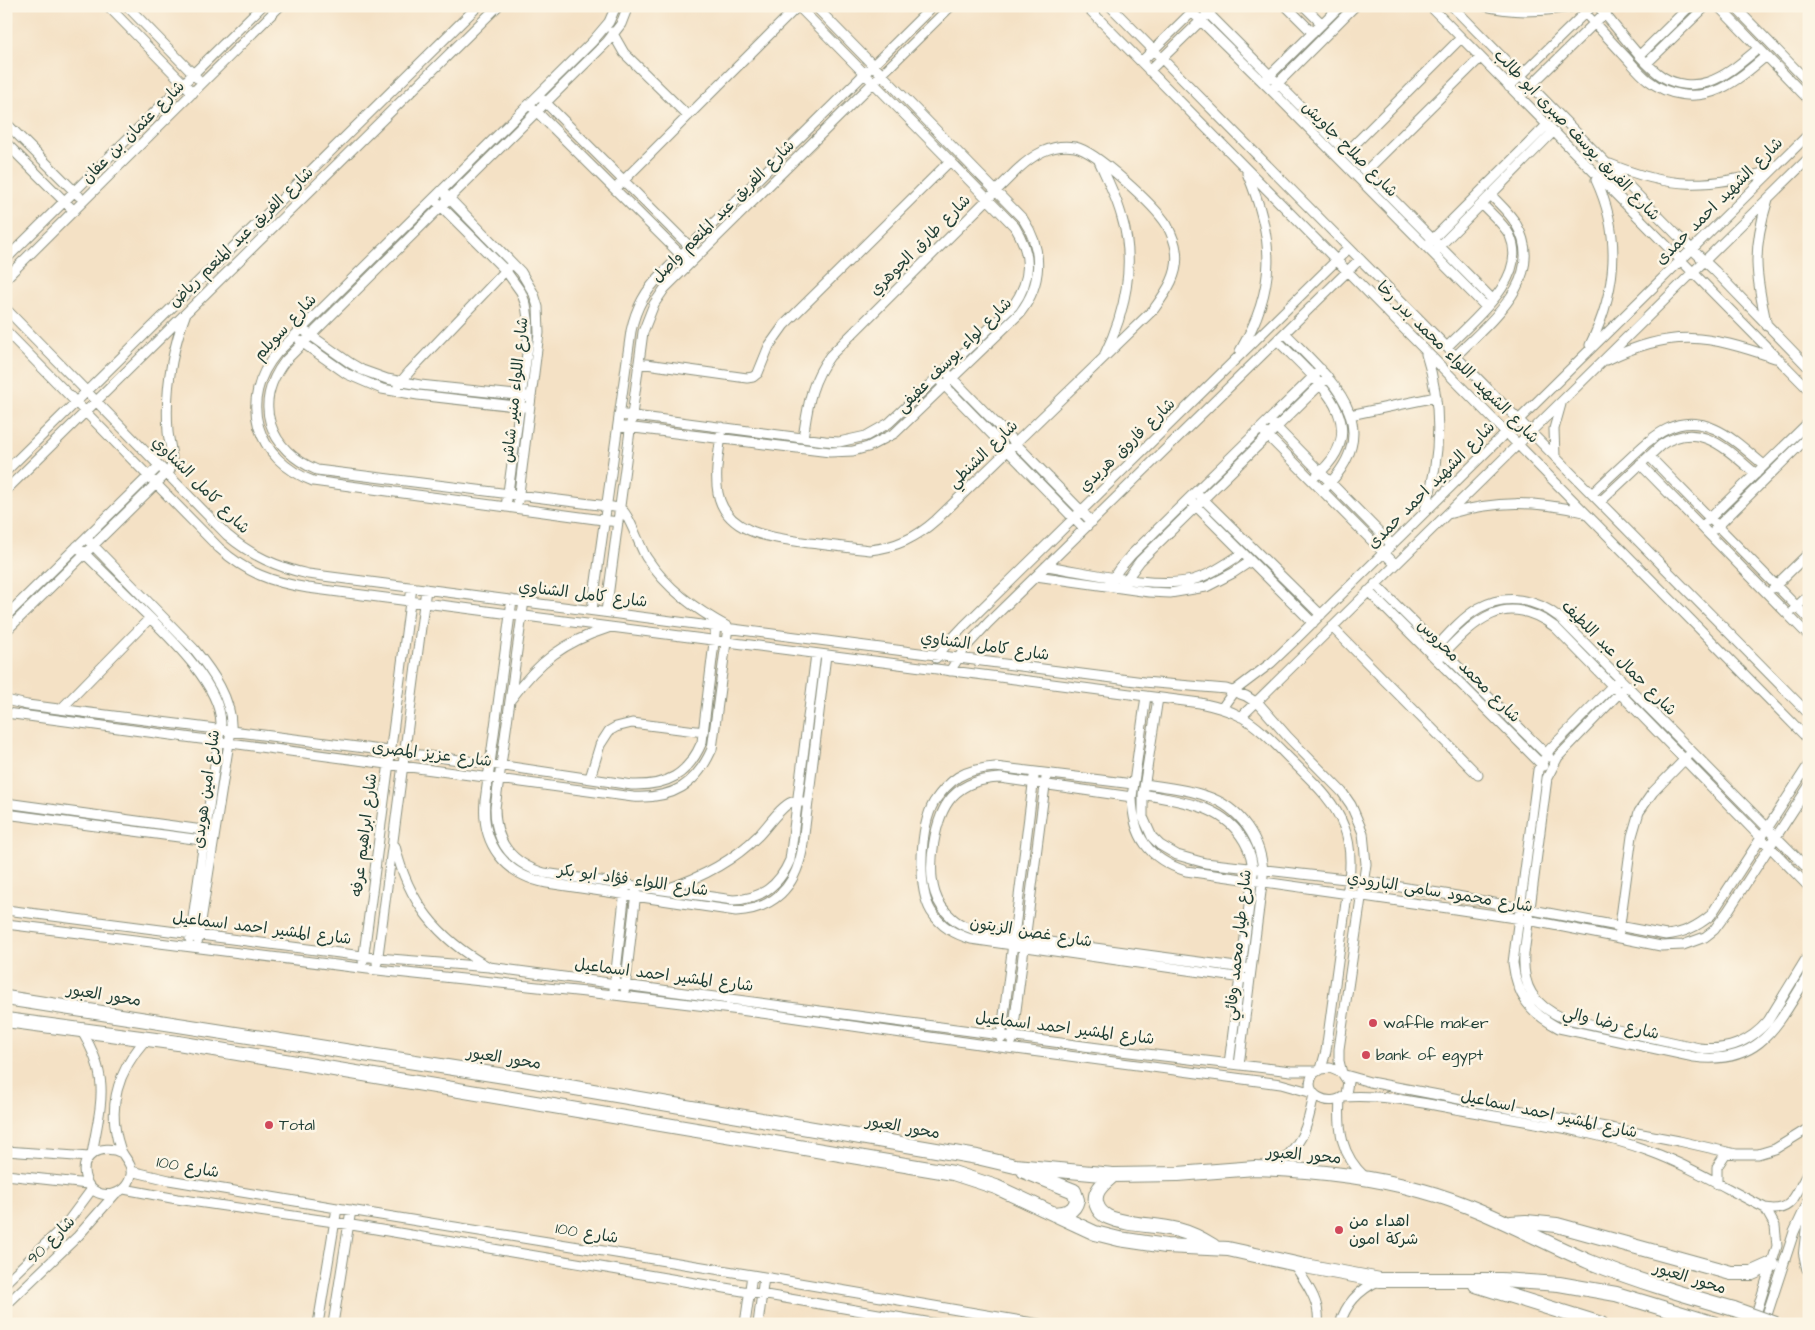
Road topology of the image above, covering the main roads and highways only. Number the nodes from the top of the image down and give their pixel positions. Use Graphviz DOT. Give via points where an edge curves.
graph roads {
  1 [pos="6,998"];
  2 [pos="6,1020"];
  3 [pos="1015,1166"];
  4 [pos="1113,1175"];
  5 [pos="1054,1214"];
  6 [pos="1510,1223"];
  7 [pos="1809,1225"];
  8 [pos="1214,1247"];
  9 [pos="1772,1264"];
  10 [pos="1809,1268"];
  11 [pos="1466,1282"];
  12 [pos="1601,1324"];
  13 [pos="1715,1324"];
  14 [pos="1776,1324"];
  1 -- 3 [label="highway, محور العبور" via="512,1077"];
  2 -- 5 [label="highway" via="146,1039 953,1173 996,1187"];
  3 -- 4 [label="highway, محور العبور"];
  3 -- 5 [label="highway" via="1074,1192 1077,1200 1073,1209"];
  4 -- 6 [label="highway, محور العبور" via="1255,1168 1367,1179 1424,1191"];
  4 -- 8 [label="highway" via="1096,1195 1098,1209 1103,1214 1177,1230"];
  5 -- 8 [label="highway" via="1096,1233 1119,1239 1166,1246"];
  6 -- 9 [label="highway" via="1565,1227 1731,1273 1752,1273"];
  6 -- 14 [label="highway, محور العبور, bridge" via="1566,1251 1652,1286"];
  7 -- 10 [label="highway" via="1806,1253"];
  8 -- 11 [label="highway" via="1380,1280"];
  11 -- 12 [label="highway"];
  11 -- 13 [label="highway" via="1530,1282 1587,1288"];
}
